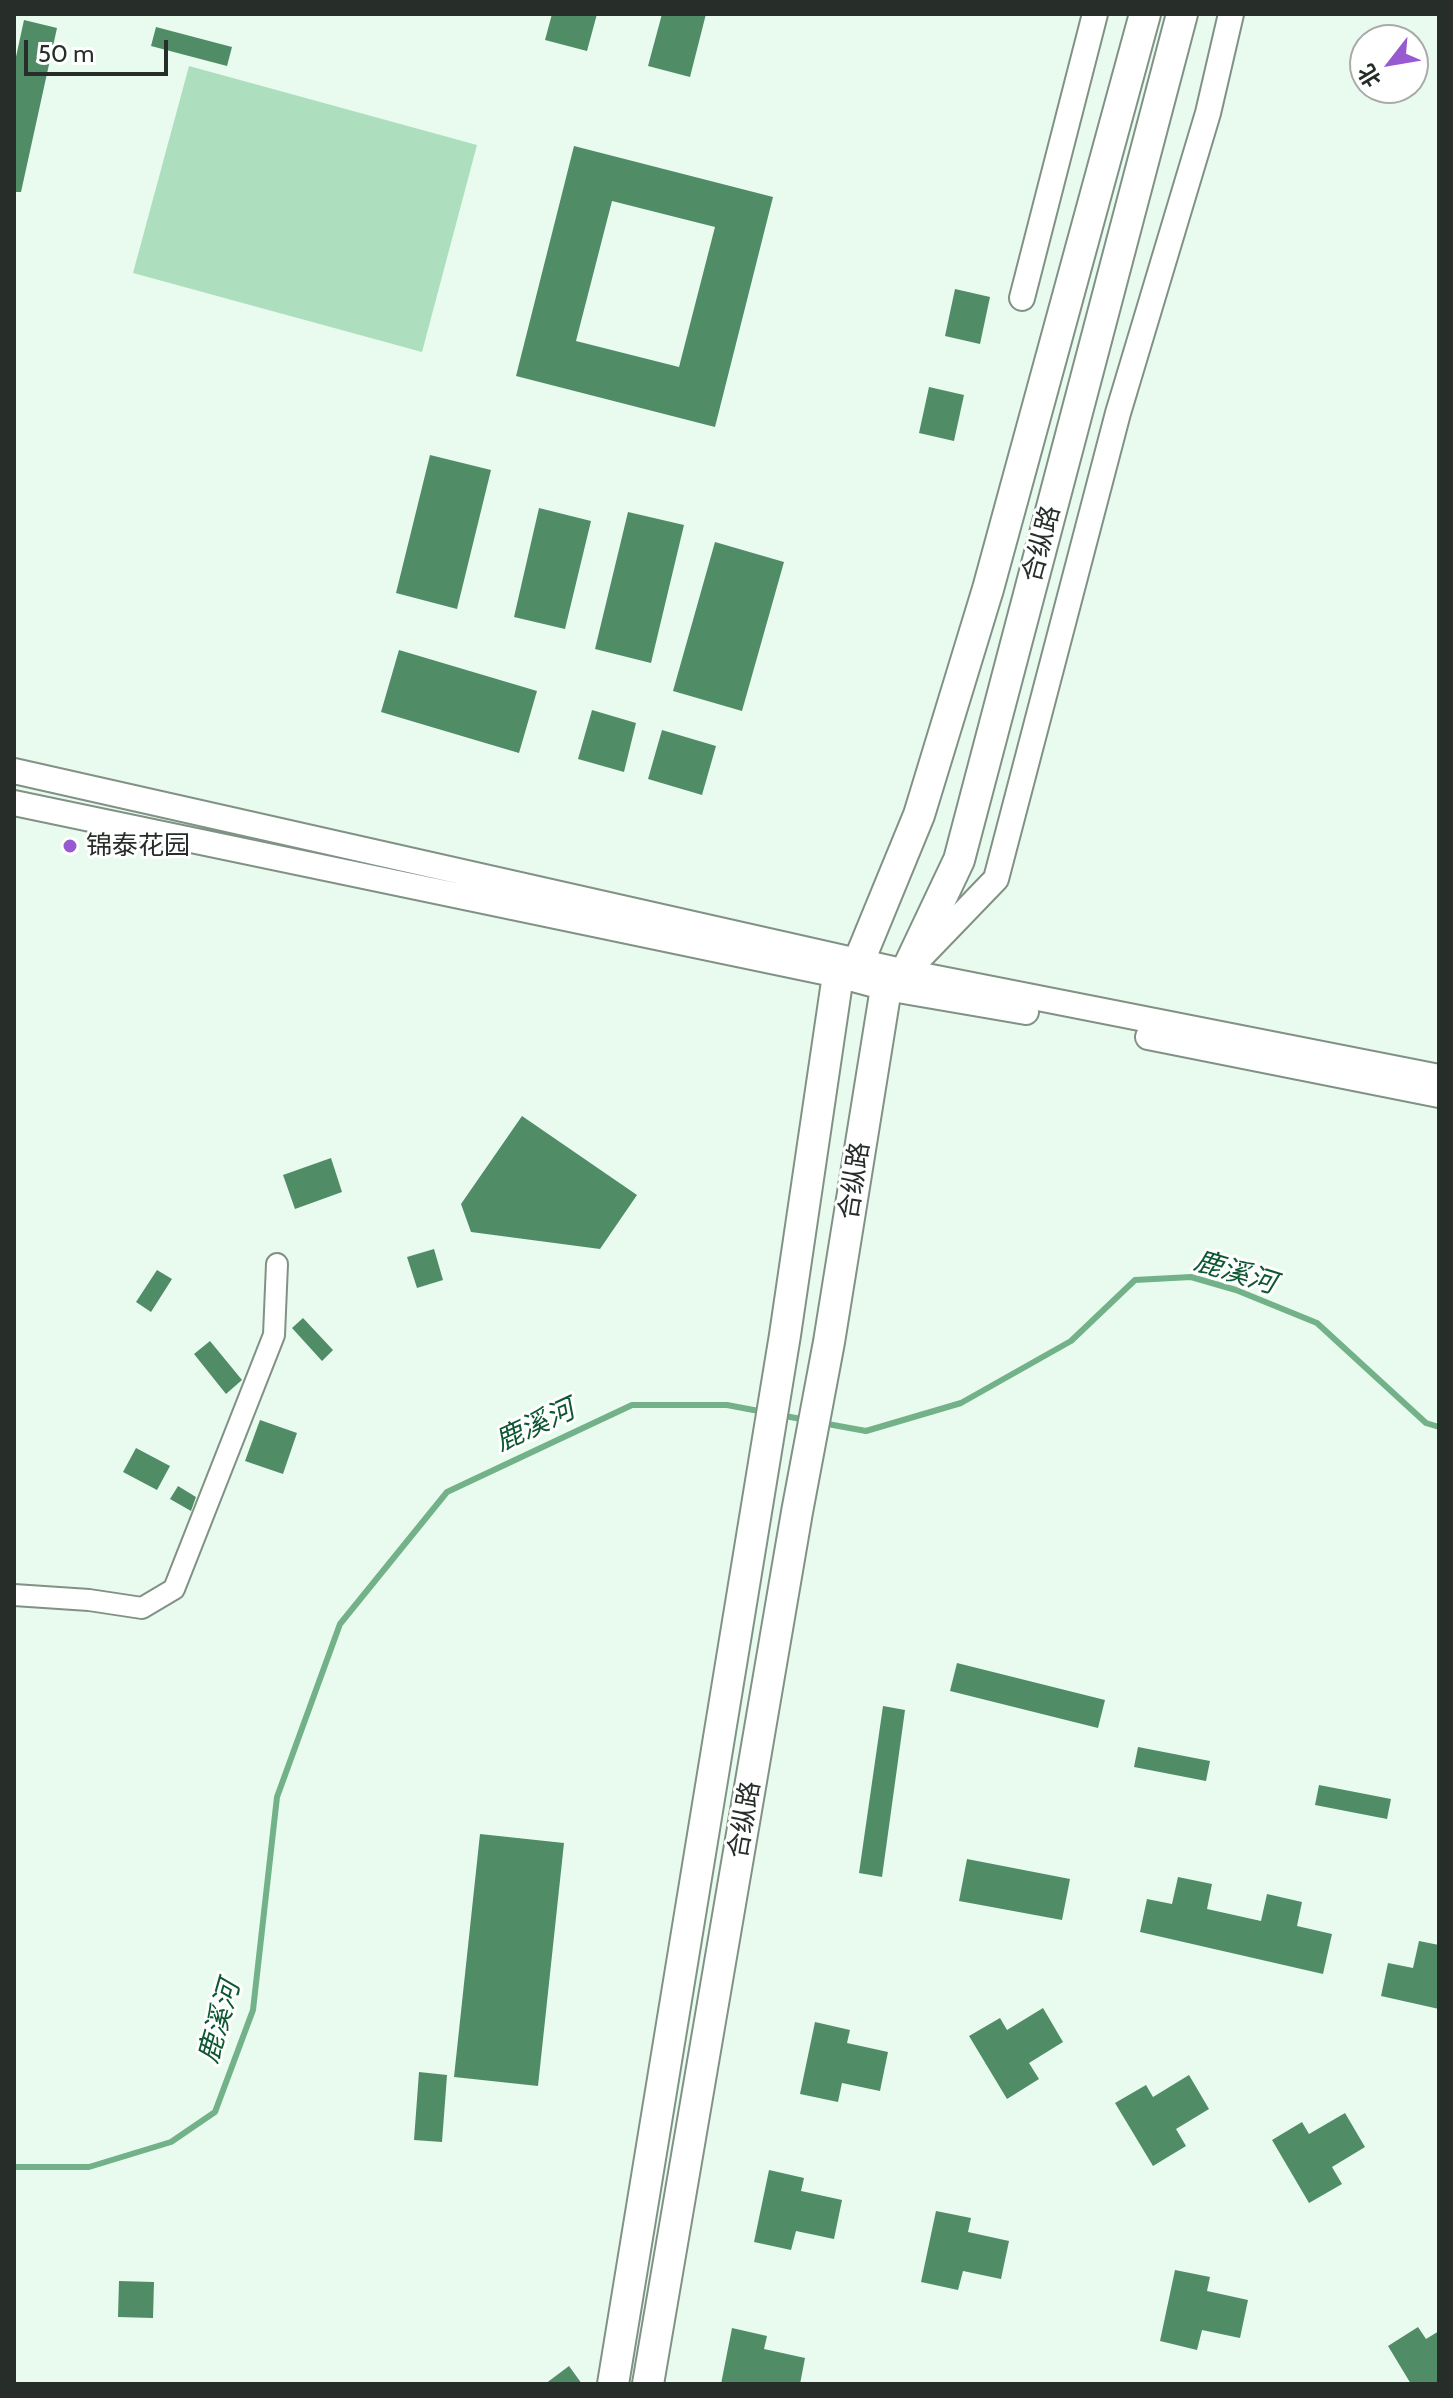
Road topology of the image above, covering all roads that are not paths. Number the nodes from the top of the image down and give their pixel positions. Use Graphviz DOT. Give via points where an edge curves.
graph roads {
  1 [pos="1095,14"];
  2 [pos="1145,14"];
  3 [pos="1182,14"];
  4 [pos="1231,14"];
  5 [pos="1022,298"];
  6 [pos="14,771"];
  7 [pos="14,803"];
  8 [pos="848,968"];
  9 [pos="896,980"];
  10 [pos="1439,1077"];
  11 [pos="1439,1095"];
  12 [pos="277,1264"];
  13 [pos="14,1595"];
  14 [pos="613,2384"];
  15 [pos="648,2384"];
  1 -- 5 [label="street"];
  2 -- 8 [label="main road, 合纵路" via="984,604 919,815"];
  3 -- 9 [label="main road, 合纵路" via="959,860"];
  4 -- 9 [label="street" via="1208,113 1118,413 996,879"];
  6 -- 8 [label="street"];
  7 -- 8 [label="street"];
  8 -- 9 [label="street"];
  8 -- 14 [label="main road, 合纵路"];
  9 -- 10 [label="street"];
  9 -- 11 [label="street" via="1033,1014"];
  9 -- 15 [label="main road, 合纵路" via="797,1512"];
  12 -- 13 [label="street" via="274,1335 174,1589 142,1608"];
}
